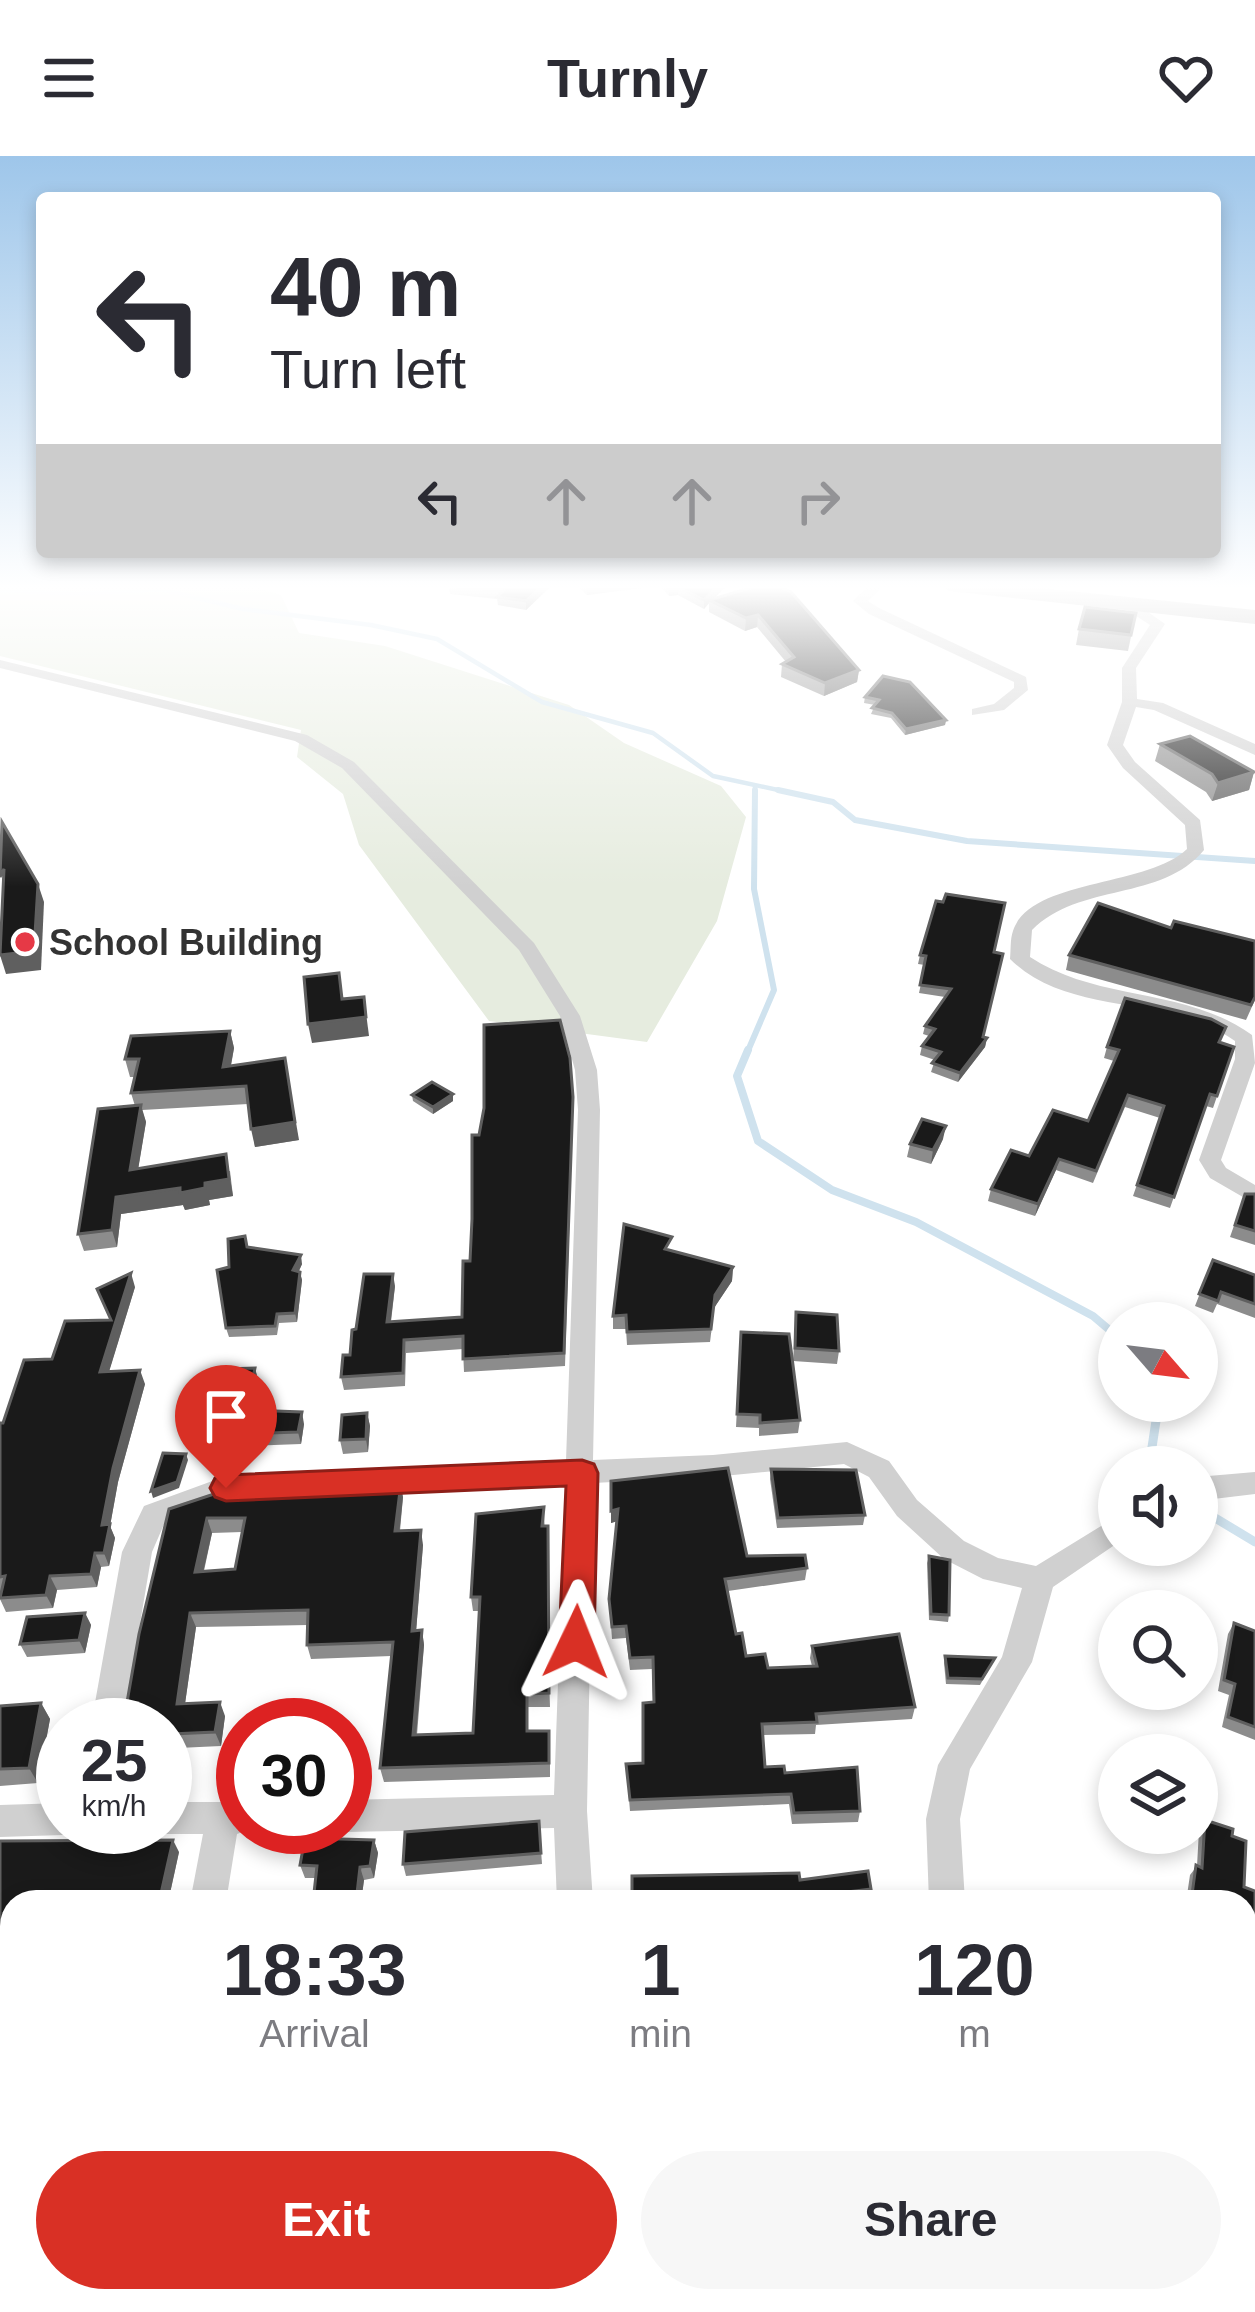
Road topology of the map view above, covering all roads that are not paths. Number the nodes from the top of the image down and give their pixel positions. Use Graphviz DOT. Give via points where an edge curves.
graph roads {
  1 [pos="88,686"];
  2 [pos="1021,686"];
  3 [pos="1130,686"];
  4 [pos="1130,702"];
  5 [pos="977,712"];
  6 [pos="1255,750"];
  7 [pos="1255,1196"];
  8 [pos="582,1473"];
  9 [pos="1255,1483"];
  10 [pos="1218,1487"];
  11 [pos="1098,1541"];
  12 [pos="1040,1579"];
  13 [pos="112,1698"];
  14 [pos="570,1811"];
  15 [pos="372,1815"];
  16 [pos="36,1820"];
  17 [pos="0,1821"];
  18 [pos="222,1854"];
  19 [pos="212,1890"];
  20 [pos="574,1890"];
  21 [pos="946,1890"];
  1 -- 8 [label="street" via="302,738 348,765 527,947 570,1016 586,1070"];
  2 -- 5 [label="street" via="1000,707"];
  3 -- 4 [label="street"];
  4 -- 6 [label="street" via="1158,706"];
  4 -- 7 [label="street" via="1115,745 1195,824 1197,848 1171,870 1074,893 1031,916 1018,939 1020,958 1046,976 1240,1033 1246,1059 1210,1160"];
  8 -- 12 [label="street" via="856,1455 954,1550 993,1570"];
  8 -- 13 [label="street" via="260,1484 199,1495 154,1514 137,1552"];
  8 -- 14 [label="street"];
  9 -- 10 [label="street"];
  11 -- 12 [label="street"];
  12 -- 21 [label="street" via="1016,1662 954,1766 943,1819"];
  14 -- 15 [label="street"];
  14 -- 20 [label="street"];
  16 -- 17 [label="street"];
  18 -- 19 [label="street"];
}
